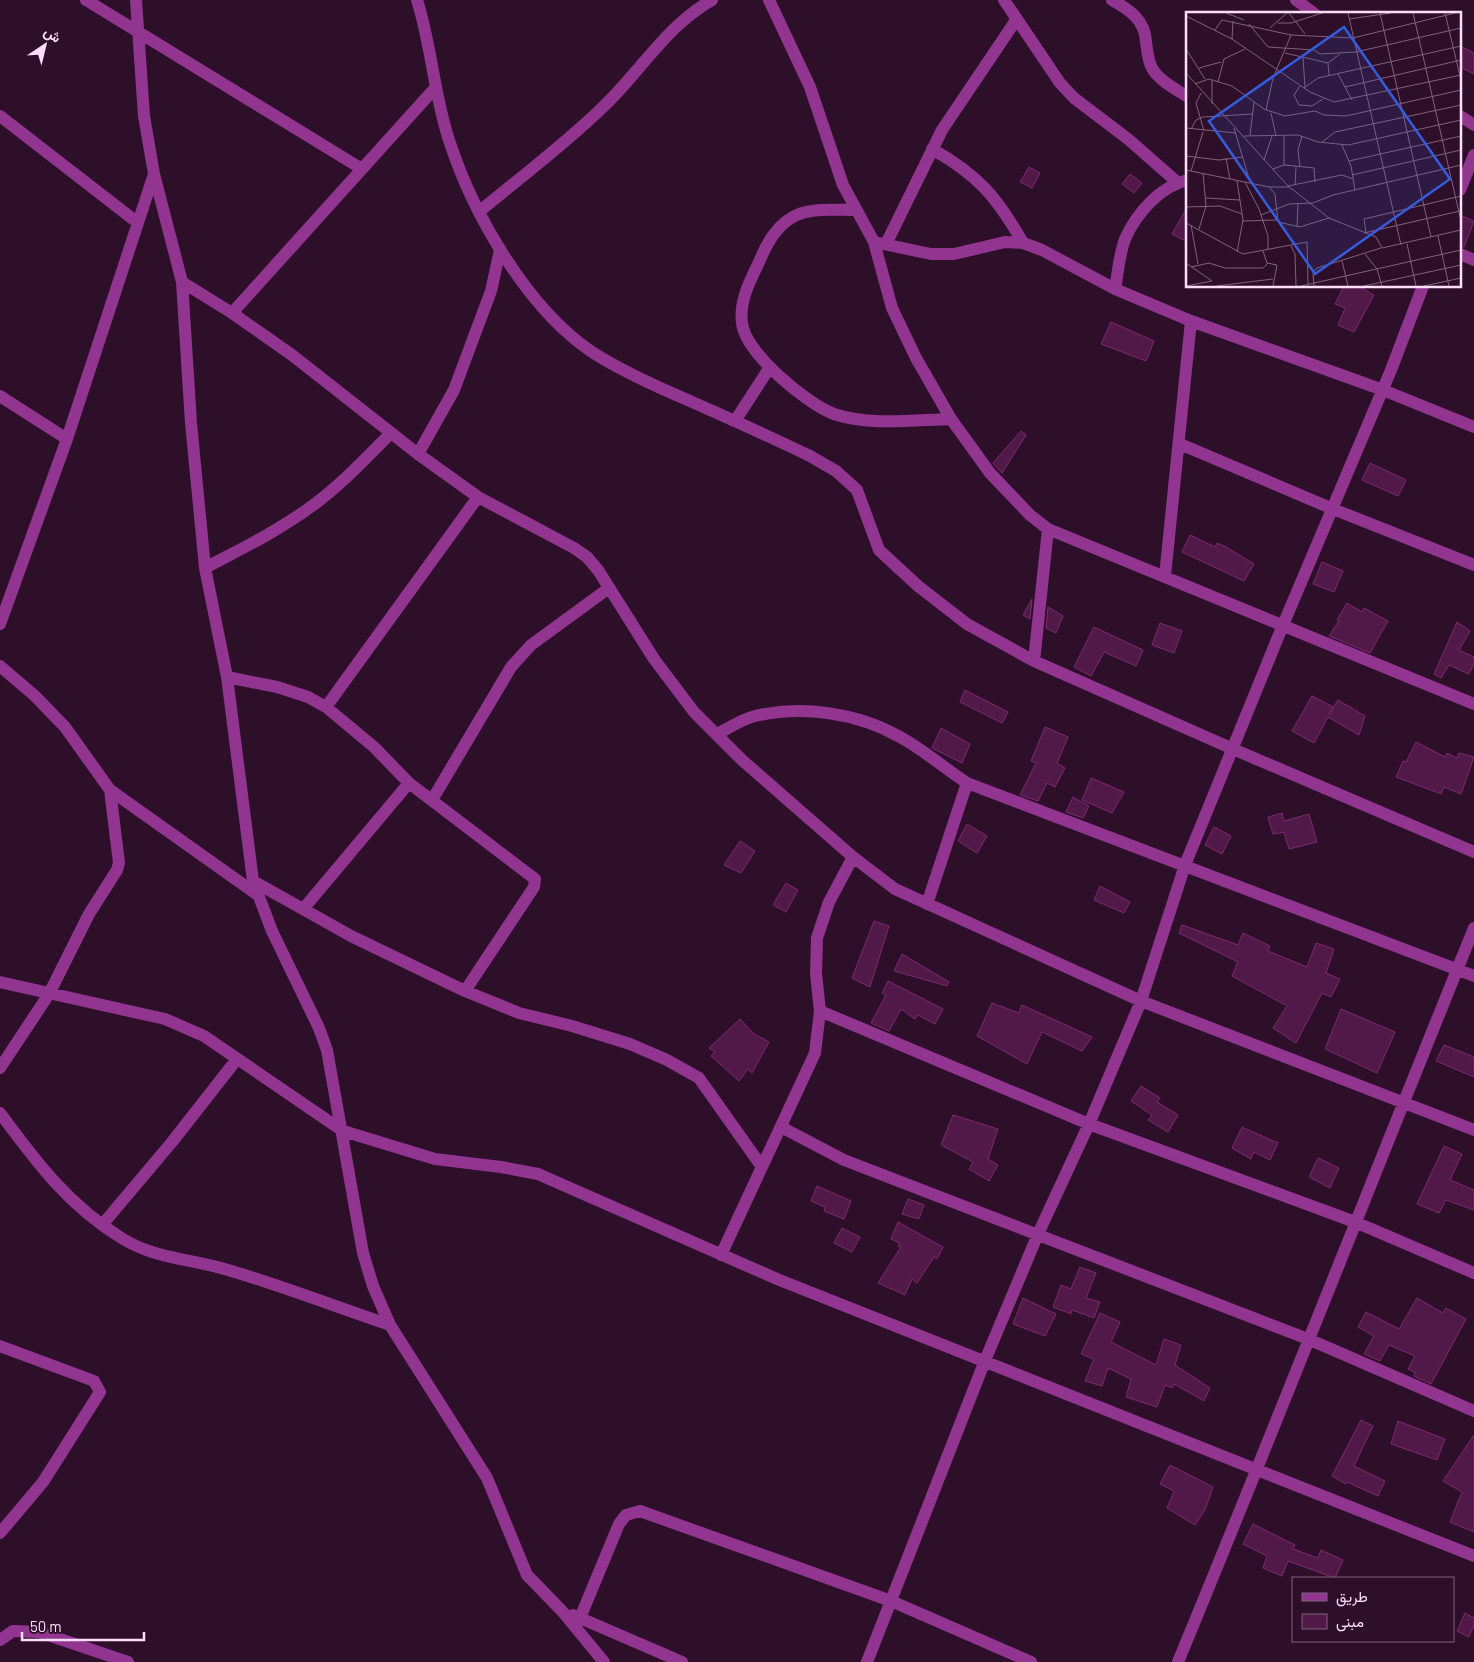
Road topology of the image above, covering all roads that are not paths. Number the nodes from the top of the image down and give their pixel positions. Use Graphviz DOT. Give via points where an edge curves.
graph roads {
  1 [pos="86,0"];
  2 [pos="136,0"];
  3 [pos="417,0"];
  4 [pos="712,0"];
  5 [pos="769,0"];
  6 [pos="1004,0"];
  7 [pos="1112,0"];
  8 [pos="1296,0"];
  9 [pos="1312,12"];
  10 [pos="1016,20"];
  11 [pos="139,31"];
  12 [pos="436,87"];
  13 [pos="1186,96"];
  14 [pos="0,116"];
  15 [pos="1462,117"];
  16 [pos="1474,125"];
  17 [pos="932,149"];
  18 [pos="1474,155"];
  19 [pos="362,169"];
  20 [pos="154,174"];
  21 [pos="1182,181"];
  22 [pos="1462,185"];
  23 [pos="480,210"];
  24 [pos="856,210"];
  25 [pos="138,223"];
  26 [pos="880,243"];
  27 [pos="1023,243"];
  28 [pos="500,250"];
  29 [pos="1462,255"];
  30 [pos="1474,260"];
  31 [pos="182,282"];
  32 [pos="1422,288"];
  33 [pos="1115,289"];
  34 [pos="232,313"];
  35 [pos="1191,321"];
  36 [pos="770,367"];
  37 [pos="1383,390"];
  38 [pos="0,396"];
  39 [pos="951,419"];
  40 [pos="735,421"];
  41 [pos="1474,427"];
  42 [pos="391,434"];
  43 [pos="67,439"];
  44 [pos="1180,444"];
  45 [pos="418,454"];
  46 [pos="478,496"];
  47 [pos="1333,509"];
  48 [pos="1048,529"];
  49 [pos="1474,565"];
  50 [pos="204,568"];
  51 [pos="1165,576"];
  52 [pos="609,588"];
  53 [pos="0,624"];
  54 [pos="1282,625"];
  55 [pos="1034,661"];
  56 [pos="0,666"];
  57 [pos="227,677"];
  58 [pos="1474,704"];
  59 [pos="326,707"];
  60 [pos="717,734"];
  61 [pos="1233,749"];
  62 [pos="410,783"];
  63 [pos="967,783"];
  64 [pos="110,790"];
  65 [pos="432,800"];
  66 [pos="1474,852"];
  67 [pos="853,857"];
  68 [pos="1185,865"];
  69 [pos="253,881"];
  70 [pos="258,896"];
  71 [pos="927,904"];
  72 [pos="304,908"];
  73 [pos="1474,928"];
  74 [pos="1457,969"];
  75 [pos="1474,976"];
  76 [pos="0,982"];
  77 [pos="465,991"];
  78 [pos="49,994"];
  79 [pos="1142,1001"];
  80 [pos="820,1011"];
  81 [pos="237,1059"];
  82 [pos="0,1068"];
  83 [pos="1403,1104"];
  84 [pos="0,1112"];
  85 [pos="1089,1124"];
  86 [pos="780,1127"];
  87 [pos="1474,1130"];
  88 [pos="343,1131"];
  89 [pos="762,1167"];
  90 [pos="1355,1222"];
  91 [pos="102,1225"];
  92 [pos="1038,1234"];
  93 [pos="721,1254"];
  94 [pos="1474,1272"];
  95 [pos="390,1325"];
  96 [pos="1308,1339"];
  97 [pos="0,1346"];
  98 [pos="984,1363"];
  99 [pos="1474,1411"];
  100 [pos="1258,1471"];
  101 [pos="0,1533"];
  102 [pos="1474,1556"];
  103 [pos="891,1600"];
  104 [pos="562,1610"];
  105 [pos="580,1618"];
  106 [pos="0,1640"];
  107 [pos="128,1662"];
  108 [pos="604,1662"];
  109 [pos="682,1662"];
  110 [pos="867,1662"];
  111 [pos="1031,1662"];
  112 [pos="1178,1662"];
  1 -- 11 [label="street"];
  2 -- 11 [label="street"];
  3 -- 12 [label="street"];
  4 -- 23 [label="street" via="676,25 603,107"];
  5 -- 24 [label="street" via="810,87 842,185"];
  6 -- 10 [label="street"];
  7 -- 13 [label="street" via="1140,20 1146,33 1151,68"];
  8 -- 9 [label="street"];
  10 -- 17 [label="street"];
  10 -- 21 [label="street" via="1074,98"];
  11 -- 19 [label="street"];
  11 -- 20 [label="street" via="144,116"];
  12 -- 19 [label="street"];
  12 -- 23 [label="street" via="449,143"];
  14 -- 25 [label="street"];
  15 -- 16 [label="street"];
  17 -- 26 [label="street"];
  17 -- 27 [label="street" via="978,179 996,198"];
  18 -- 22 [label="street"];
  19 -- 34 [label="street"];
  20 -- 25 [label="street"];
  20 -- 31 [label="street"];
  21 -- 33 [label="street" via="1152,200 1135,221 1125,240"];
  23 -- 28 [label="street"];
  24 -- 26 [label="street"];
  24 -- 36 [label="street" via="816,210 798,215 779,227 766,244 744,298 742,324 750,344"];
  25 -- 43 [label="street"];
  26 -- 27 [label="street" via="931,254 954,254 1005,242"];
  26 -- 39 [label="street" via="892,308"];
  27 -- 33 [label="street"];
  28 -- 40 [label="street" via="529,292 557,324 592,352"];
  28 -- 45 [label="street" via="491,291 454,390"];
  29 -- 30 [label="street"];
  31 -- 34 [label="street"];
  31 -- 50 [label="street"];
  32 -- 37 [label="street"];
  33 -- 35 [label="street"];
  34 -- 42 [label="street" via="292,355"];
  35 -- 37 [label="street"];
  35 -- 44 [label="street"];
  36 -- 39 [label="street" via="816,404 835,414 870,420"];
  36 -- 40 [label="street"];
  37 -- 41 [label="street"];
  37 -- 47 [label="street"];
  38 -- 43 [label="street"];
  39 -- 48 [label="street" via="990,473"];
  40 -- 55 [label="street" via="836,471 857,490 879,550 967,624"];
  42 -- 45 [label="street"];
  42 -- 50 [label="street" via="312,506"];
  43 -- 53 [label="street"];
  44 -- 47 [label="street"];
  44 -- 51 [label="street"];
  45 -- 46 [label="street"];
  46 -- 52 [label="street" via="555,536 587,557"];
  46 -- 59 [label="street"];
  47 -- 49 [label="street"];
  47 -- 54 [label="street"];
  48 -- 51 [label="street"];
  48 -- 55 [label="street"];
  50 -- 57 [label="street"];
  51 -- 54 [label="street"];
  52 -- 60 [label="street" via="654,659 694,712"];
  52 -- 65 [label="street" via="530,645 511,667"];
  54 -- 58 [label="street"];
  54 -- 61 [label="street"];
  55 -- 61 [label="street"];
  56 -- 64 [label="street" via="64,727"];
  57 -- 59 [label="street" via="277,687"];
  57 -- 69 [label="street"];
  59 -- 62 [label="street" via="374,747"];
  60 -- 63 [label="street" via="753,716 782,712 821,712 852,717 901,737"];
  60 -- 67 [label="street" via="742,760"];
  61 -- 66 [label="street"];
  61 -- 68 [label="street"];
  62 -- 65 [label="street"];
  62 -- 72 [label="street"];
  63 -- 68 [label="street"];
  63 -- 71 [label="street"];
  64 -- 70 [label="street"];
  64 -- 78 [label="street" via="119,862 117,870 90,914"];
  65 -- 77 [label="street" via="535,879 534,887"];
  67 -- 71 [label="street" via="895,889"];
  67 -- 80 [label="street" via="829,902 817,938"];
  68 -- 74 [label="street"];
  68 -- 79 [label="street"];
  69 -- 70 [label="street"];
  69 -- 72 [label="street"];
  70 -- 88 [label="street" via="327,1050"];
  71 -- 79 [label="street"];
  72 -- 77 [label="street" via="351,936"];
  73 -- 74 [label="street"];
  74 -- 75 [label="street"];
  74 -- 83 [label="street"];
  76 -- 78 [label="street"];
  77 -- 89 [label="street" via="519,1013 630,1044 699,1078"];
  78 -- 81 [label="street" via="165,1019 204,1036"];
  78 -- 82 [label="street"];
  79 -- 83 [label="street"];
  79 -- 85 [label="street"];
  80 -- 85 [label="street"];
  80 -- 86 [label="street" via="815,1053"];
  81 -- 88 [label="street"];
  81 -- 91 [label="street"];
  83 -- 87 [label="street"];
  83 -- 90 [label="street"];
  84 -- 91 [label="street" via="47,1176"];
  85 -- 90 [label="street"];
  85 -- 92 [label="street"];
  86 -- 89 [label="street"];
  86 -- 92 [label="street" via="844,1160"];
  88 -- 93 [label="street" via="435,1159 538,1174"];
  88 -- 95 [label="street" via="364,1253 373,1286"];
  89 -- 93 [label="street"];
  90 -- 94 [label="street"];
  90 -- 96 [label="street"];
  91 -- 95 [label="street" via="156,1255 227,1269"];
  92 -- 96 [label="street"];
  92 -- 98 [label="street"];
  93 -- 98 [label="street"];
  95 -- 104 [label="street" via="487,1478 527,1575"];
  96 -- 99 [label="street"];
  96 -- 100 [label="street"];
  97 -- 101 [label="street" via="94,1381 100,1392 43,1482"];
  98 -- 100 [label="street"];
  98 -- 103 [label="street"];
  100 -- 102 [label="street"];
  100 -- 112 [label="street"];
  103 -- 105 [label="street" via="640,1511 626,1515 619,1524"];
  103 -- 110 [label="street"];
  103 -- 111 [label="street"];
  104 -- 105 [label="street"];
  104 -- 108 [label="street"];
  105 -- 109 [label="street"];
  106 -- 107 [label="street" via="13,1631 39,1632"];
}
